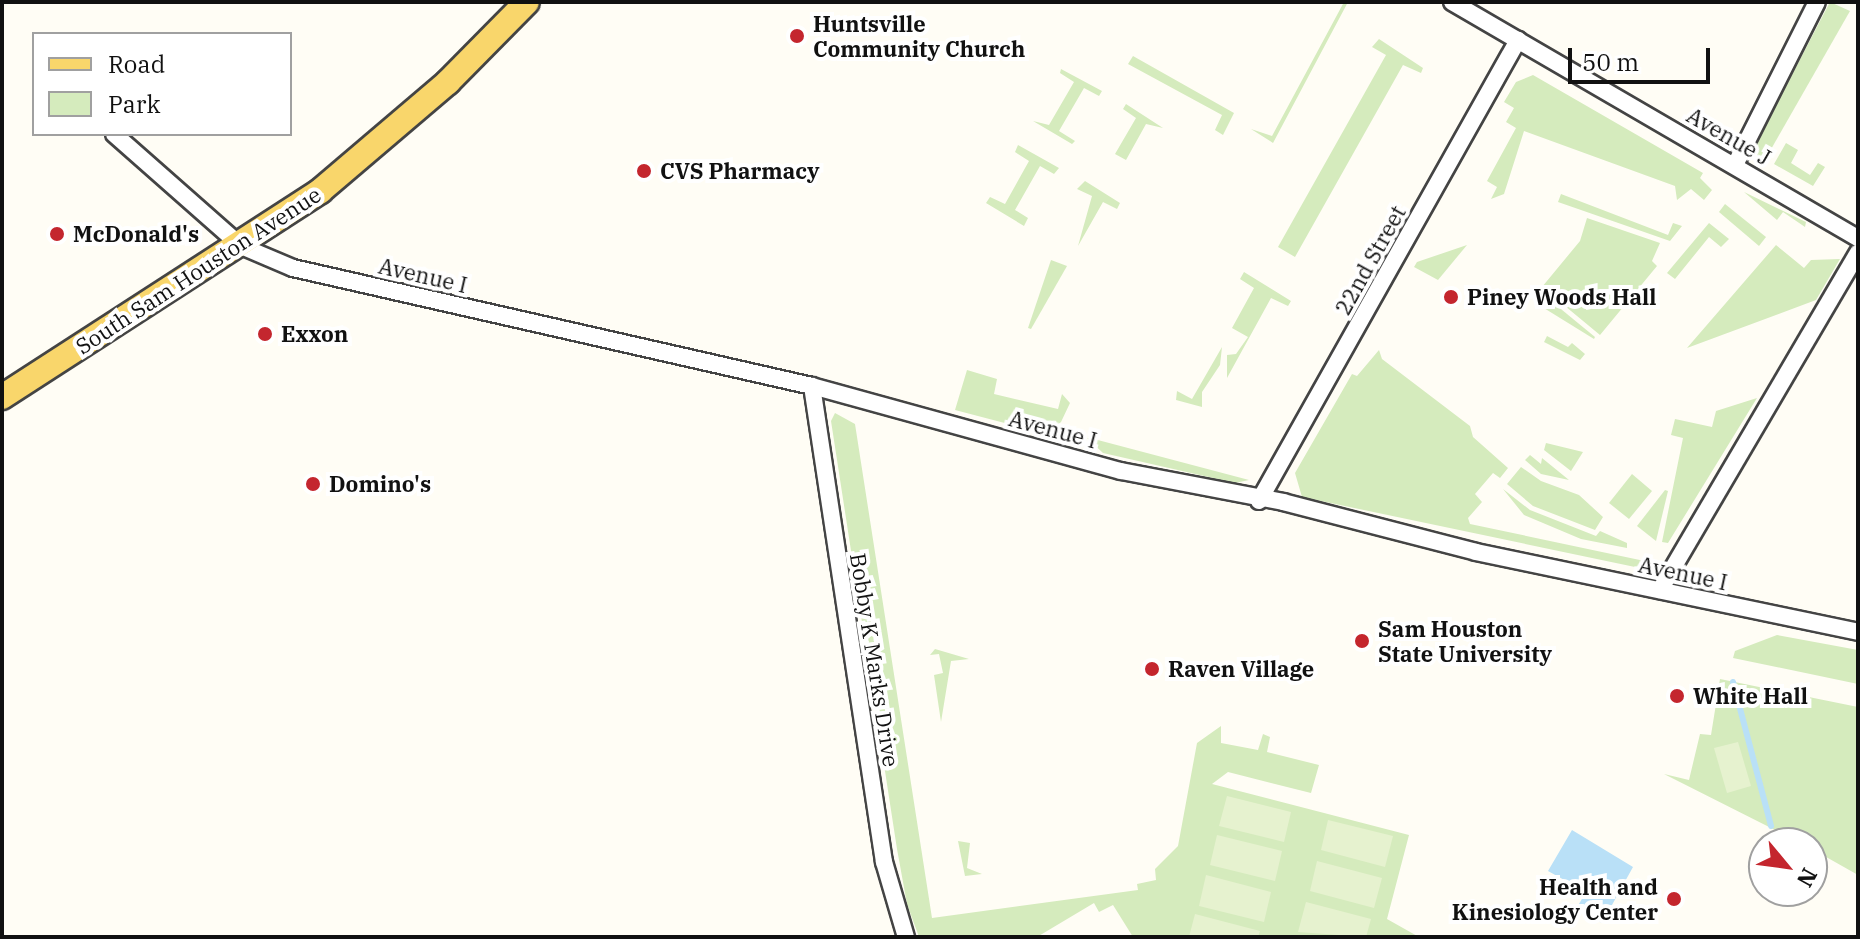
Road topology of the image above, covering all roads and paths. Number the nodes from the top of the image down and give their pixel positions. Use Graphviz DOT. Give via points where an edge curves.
graph roads {
  1 [pos="527,2"];
  2 [pos="1452,2"];
  3 [pos="1817,2"];
  4 [pos="1518,40"];
  5 [pos="116,136"];
  6 [pos="1735,165"];
  7 [pos="1858,238"];
  8 [pos="241,246"];
  9 [pos="1858,253"];
  10 [pos="812,386"];
  11 [pos="2,397"];
  12 [pos="1259,501"];
  13 [pos="1660,590"];
  14 [pos="1858,632"];
  15 [pos="906,937"];
  1 -- 8 [label="main road, South Sam Houston Avenue" via="387,136"];
  2 -- 4 [label="street, Avenue J"];
  3 -- 6 [label="street"];
  4 -- 6 [label="street, Avenue J"];
  4 -- 12 [label="street, 22nd Street"];
  5 -- 8 [label="street, Avenue I"];
  6 -- 7 [label="street, Avenue J"];
  8 -- 10 [label="street, Avenue I" via="293,268"];
  8 -- 11 [label="main road, South Sam Houston Avenue"];
  9 -- 13 [label="street"];
  10 -- 12 [label="street, Avenue I" via="1121,471"];
  10 -- 15 [label="street, Bobby K Marks Drive" via="884,862"];
  12 -- 13 [label="street, Avenue I" via="1283,502 1476,552"];
  13 -- 14 [label="street, Avenue I"];
}
